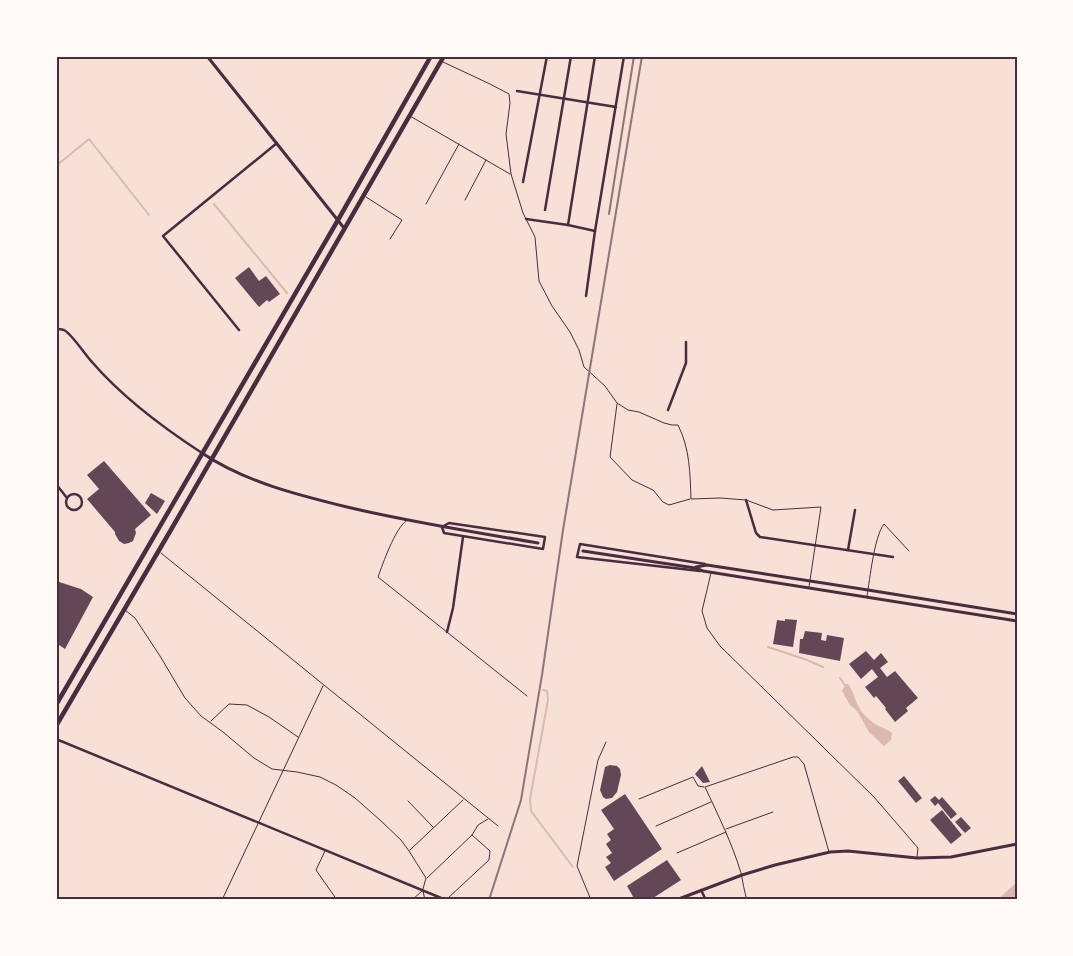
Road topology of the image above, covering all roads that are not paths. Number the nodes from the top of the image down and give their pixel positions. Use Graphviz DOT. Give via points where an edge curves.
graph roads {
  1 [pos="207,56"];
  2 [pos="431,56"];
  3 [pos="547,56"];
  4 [pos="572,56"];
  5 [pos="595,56"];
  6 [pos="624,56"];
  7 [pos="442,58"];
  8 [pos="517,91"];
  9 [pos="540,95"];
  10 [pos="564,98"];
  11 [pos="588,102"];
  12 [pos="616,107"];
  13 [pos="409,115"];
  14 [pos="276,143"];
  15 [pos="459,144"];
  16 [pos="486,160"];
  17 [pos="511,174"];
  18 [pos="523,182"];
  19 [pos="363,196"];
  20 [pos="465,200"];
  21 [pos="426,204"];
  22 [pos="545,210"];
  23 [pos="526,219"];
  24 [pos="338,220"];
  25 [pos="568,225"];
  26 [pos="344,228"];
  27 [pos="595,231"];
  28 [pos="390,239"];
  29 [pos="586,296"];
  30 [pos="56,329"];
  31 [pos="239,330"];
  32 [pos="686,342"];
  33 [pos="617,403"];
  34 [pos="668,410"];
  35 [pos="202,453"];
  36 [pos="212,460"];
  37 [pos="56,484"];
  38 [pos="67,498"];
  39 [pos="691,499"];
  40 [pos="746,500"];
  41 [pos="855,510"];
  42 [pos="407,520"];
  43 [pos="442,527"];
  44 [pos="463,537"];
  45 [pos="538,544"];
  46 [pos="815,545"];
  47 [pos="848,550"];
  48 [pos="158,551"];
  49 [pos="583,551"];
  50 [pos="909,551"];
  51 [pos="874,554"];
  52 [pos="893,558"];
  53 [pos="706,565"];
  54 [pos="695,568"];
  55 [pos="703,571"];
  56 [pos="711,572"];
  57 [pos="810,581"];
  58 [pos="808,588"];
  59 [pos="868,590"];
  60 [pos="867,597"];
  61 [pos="124,610"];
  62 [pos="1017,614"];
  63 [pos="1017,620"];
  64 [pos="447,632"];
  65 [pos="324,685"];
  66 [pos="527,696"];
  67 [pos="58,700"];
  68 [pos="56,705"];
  69 [pos="210,722"];
  70 [pos="56,726"];
  71 [pos="299,738"];
  72 [pos="56,739"];
  73 [pos="606,742"];
  74 [pos="283,771"];
  75 [pos="705,787"];
  76 [pos="464,799"];
  77 [pos="639,799"];
  78 [pos="408,801"];
  79 [pos="712,802"];
  80 [pos="773,812"];
  81 [pos="488,819"];
  82 [pos="258,823"];
  83 [pos="498,826"];
  84 [pos="656,826"];
  85 [pos="434,828"];
  86 [pos="725,829"];
  87 [pos="726,832"];
  88 [pos="472,835"];
  89 [pos="1017,844"];
  90 [pos="325,850"];
  91 [pos="409,851"];
  92 [pos="830,852"];
  93 [pos="677,854"];
  94 [pos="917,858"];
  95 [pos="742,875"];
  96 [pos="426,878"];
  97 [pos="423,890"];
  98 [pos="701,890"];
  99 [pos="222,900"];
  100 [pos="337,900"];
  101 [pos="412,900"];
  102 [pos="425,900"];
  103 [pos="446,900"];
  104 [pos="591,900"];
  105 [pos="676,900"];
  106 [pos="706,900"];
  107 [pos="747,900"];
  1 -- 14 [label="street"];
  2 -- 24 [label="main road"];
  3 -- 9 [label="street"];
  4 -- 10 [label="street"];
  5 -- 11 [label="street"];
  6 -- 12 [label="street"];
  7 -- 13 [label="main road"];
  7 -- 17 [label="lane" via="509,94 506,134"];
  8 -- 9 [label="street"];
  9 -- 10 [label="street"];
  9 -- 18 [label="street"];
  10 -- 11 [label="street"];
  10 -- 22 [label="street"];
  11 -- 12 [label="street"];
  11 -- 25 [label="street"];
  12 -- 27 [label="street"];
  13 -- 15 [label="lane"];
  13 -- 19 [label="main road"];
  14 -- 24 [label="street"];
  14 -- 31 [label="street" via="163,236"];
  15 -- 16 [label="lane"];
  15 -- 21 [label="lane"];
  16 -- 17 [label="lane"];
  16 -- 20 [label="lane"];
  17 -- 23 [label="lane"];
  19 -- 26 [label="main road"];
  19 -- 28 [label="lane" via="402,220"];
  23 -- 25 [label="street"];
  23 -- 33 [label="lane" via="535,237 539,281 575,341 584,367 605,386"];
  24 -- 26 [label="street"];
  24 -- 35 [label="main road"];
  25 -- 27 [label="street"];
  26 -- 36 [label="main road"];
  27 -- 29 [label="street"];
  30 -- 35 [label="street" via="69,334 92,363 128,398"];
  32 -- 34 [label="street" via="686,363"];
  33 -- 39 [label="lane" via="628,410 678,425 688,454"];
  33 -- 39 [label="lane" via="610,456 632,480 653,490 663,502 669,505"];
  35 -- 36 [label="street"];
  35 -- 67 [label="main road"];
  36 -- 42 [label="street" via="263,483 308,498"];
  36 -- 48 [label="main road"];
  37 -- 38 [label="street"];
  38 -- 38 [label="street" via="76,495 80,498 80,506 70,509"];
  39 -- 40 [label="lane"];
  40 -- 46 [label="street" via="756,533 760,536"];
  40 -- 46 [label="lane" via="773,510 821,507"];
  41 -- 47 [label="street"];
  42 -- 43 [label="street"];
  42 -- 64 [label="lane" via="402,524 378,577"];
  43 -- 44 [label="street" via="444,533"];
  43 -- 44 [label="street" via="449,523 545,537 543,549"];
  43 -- 45 [label="street"];
  44 -- 64 [label="street"];
  46 -- 47 [label="street"];
  46 -- 57 [label="lane"];
  47 -- 51 [label="street"];
  48 -- 61 [label="main road"];
  48 -- 65 [label="lane"];
  49 -- 54 [label="street"];
  50 -- 51 [label="lane" via="884,524"];
  51 -- 52 [label="street"];
  51 -- 59 [label="lane"];
  53 -- 54 [label="street"];
  53 -- 55 [label="street" via="580,544 577,558"];
  53 -- 57 [label="street"];
  54 -- 55 [label="street"];
  55 -- 56 [label="street"];
  56 -- 58 [label="street"];
  56 -- 94 [label="lane" via="702,611 707,628 720,646 874,797 918,848"];
  57 -- 58 [label="lane"];
  57 -- 59 [label="street"];
  58 -- 60 [label="street"];
  59 -- 60 [label="lane"];
  59 -- 62 [label="street"];
  60 -- 63 [label="street"];
  61 -- 69 [label="lane" via="135,618 185,698"];
  61 -- 70 [label="main road"];
  64 -- 66 [label="lane"];
  65 -- 71 [label="lane"];
  65 -- 76 [label="lane"];
  67 -- 68 [label="main road"];
  69 -- 71 [label="lane" via="229,704 247,705"];
  69 -- 74 [label="lane" via="254,758 272,769"];
  71 -- 74 [label="lane"];
  72 -- 82 [label="street"];
  73 -- 104 [label="lane" via="598,760 577,866"];
  74 -- 82 [label="lane"];
  74 -- 91 [label="lane" via="320,777 336,785 380,820"];
  75 -- 77 [label="lane" via="698,786 693,777"];
  75 -- 79 [label="lane"];
  75 -- 92 [label="lane" via="798,757 804,764"];
  76 -- 81 [label="lane"];
  76 -- 85 [label="lane"];
  78 -- 85 [label="lane"];
  79 -- 84 [label="lane"];
  79 -- 86 [label="lane"];
  80 -- 86 [label="lane"];
  81 -- 83 [label="lane"];
  81 -- 88 [label="lane"];
  82 -- 90 [label="street"];
  82 -- 99 [label="lane"];
  85 -- 91 [label="lane"];
  86 -- 87 [label="lane"];
  87 -- 93 [label="lane"];
  87 -- 95 [label="lane"];
  88 -- 96 [label="lane"];
  88 -- 103 [label="lane" via="490,851 490,860"];
  89 -- 94 [label="street" via="951,857"];
  90 -- 97 [label="street"];
  90 -- 100 [label="lane" via="316,870"];
  91 -- 96 [label="lane"];
  92 -- 94 [label="street"];
  92 -- 95 [label="street"];
  95 -- 98 [label="street"];
  95 -- 107 [label="lane"];
  96 -- 97 [label="lane"];
  97 -- 101 [label="lane"];
  97 -- 102 [label="lane"];
  97 -- 103 [label="street"];
  98 -- 105 [label="street"];
  98 -- 106 [label="street"];
}
